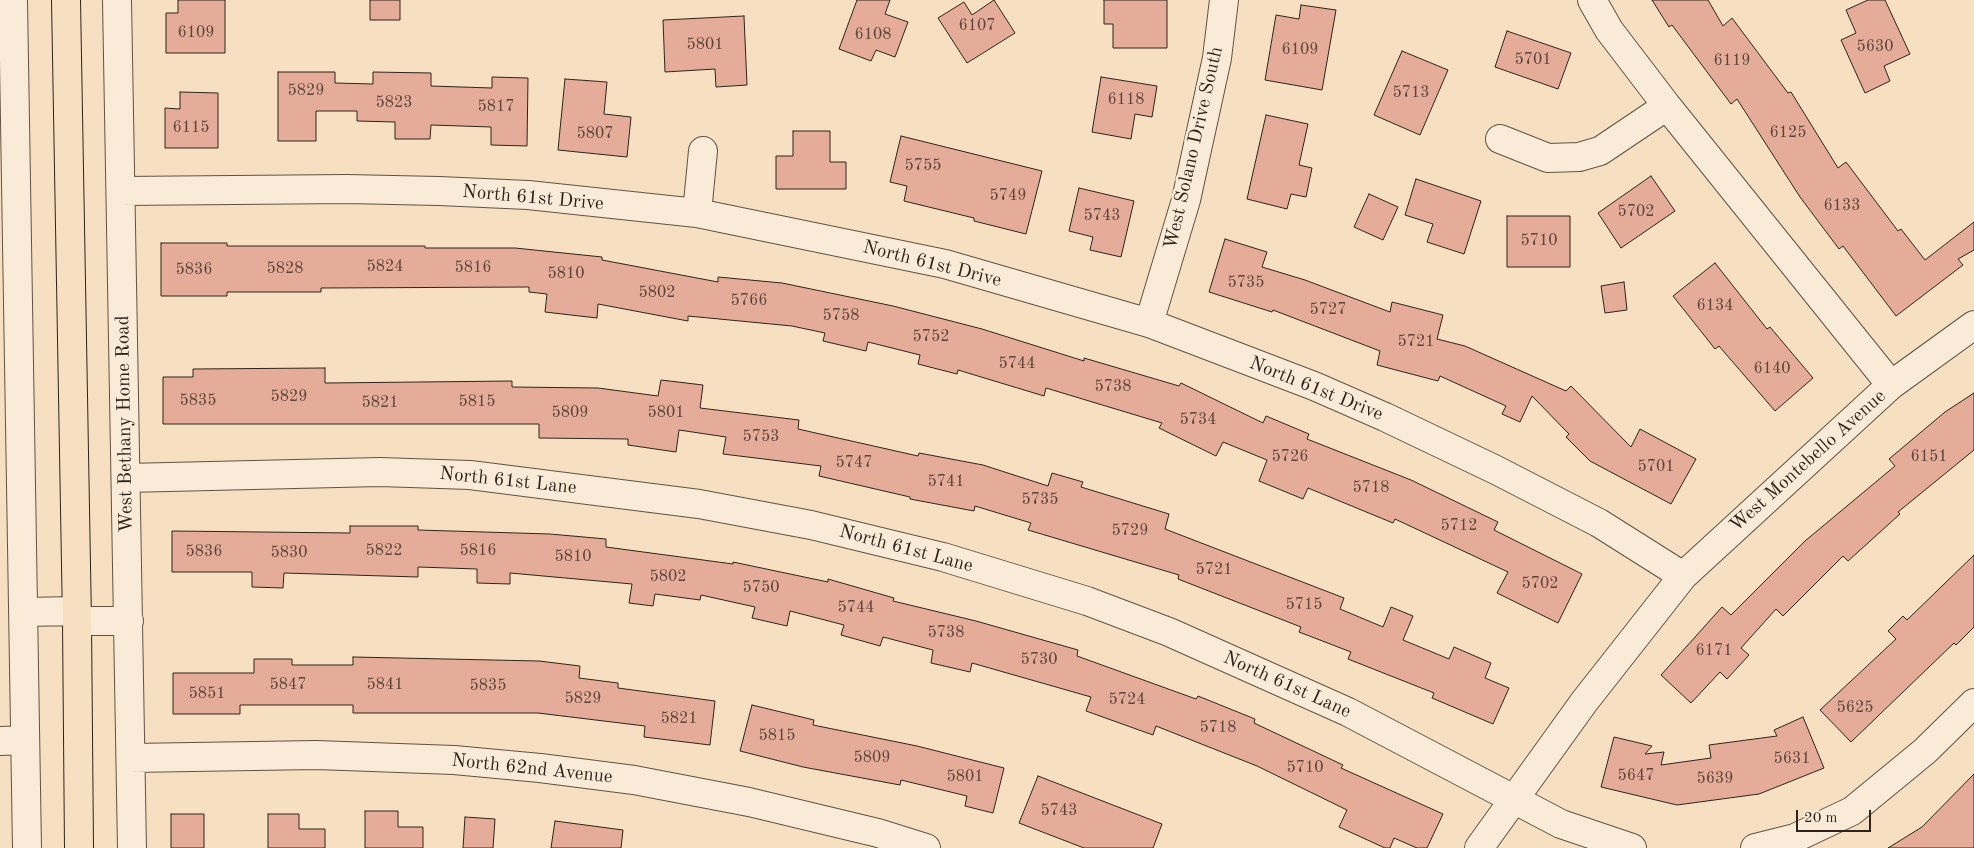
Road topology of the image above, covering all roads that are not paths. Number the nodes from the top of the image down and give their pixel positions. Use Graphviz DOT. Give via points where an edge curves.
graph roads {
  1 [pos="13,0"];
  2 [pos="66,0"];
  3 [pos="117,0"];
  4 [pos="1224,0"];
  5 [pos="1592,0"];
  6 [pos="1667,106"];
  7 [pos="1500,139"];
  8 [pos="8,148"];
  9 [pos="703,151"];
  10 [pos="121,190"];
  11 [pos="697,213"];
  12 [pos="1149,324"];
  13 [pos="1974,325"];
  14 [pos="1891,385"];
  15 [pos="10,443"];
  16 [pos="126,478"];
  17 [pos="1683,576"];
  18 [pos="23,612"];
  19 [pos="77,616"];
  20 [pos="129,622"];
  21 [pos="1974,703"];
  22 [pos="12,740"];
  23 [pos="131,758"];
  24 [pos="1515,798"];
  25 [pos="27,848"];
  26 [pos="79,848"];
  27 [pos="132,848"];
  28 [pos="926,848"];
  29 [pos="1479,848"];
  30 [pos="1632,848"];
  31 [pos="1755,848"];
  1 -- 8 [label="street"];
  2 -- 19 [label="main road"];
  3 -- 10 [label="street, West Bethany Home Road"];
  4 -- 12 [label="street, West Solano Drive South" via="1217,58 1186,200"];
  5 -- 6 [label="street, West Montebello Avenue" via="1609,30"];
  6 -- 7 [label="street" via="1600,151 1579,157 1548,158"];
  6 -- 14 [label="street, West Montebello Avenue"];
  8 -- 15 [label="street"];
  9 -- 11 [label="street"];
  10 -- 11 [label="street, North 61st Drive" via="439,190 528,195"];
  10 -- 16 [label="street, West Bethany Home Road"];
  11 -- 12 [label="street, North 61st Drive" via="945,264"];
  12 -- 17 [label="street, North 61st Drive" via="1385,416 1599,523"];
  13 -- 14 [label="street"];
  14 -- 17 [label="street, West Montebello Avenue"];
  15 -- 18 [label="street"];
  16 -- 20 [label="street, West Bethany Home Road"];
  16 -- 24 [label="street, North 61st Lane" via="380,472 470,475 699,504 811,525 942,557 1087,601 1169,632 1348,712"];
  17 -- 24 [label="street, West Montebello Avenue" via="1584,702"];
  18 -- 19 [label="street"];
  18 -- 22 [label="street"];
  19 -- 20 [label="street"];
  19 -- 26 [label="main road"];
  20 -- 23 [label="street, West Bethany Home Road"];
  21 -- 31 [label="street" via="1925,751 1852,810 1795,838"];
  22 -- 25 [label="street"];
  23 -- 27 [label="street, West Bethany Home Road"];
  23 -- 28 [label="street, North 62nd Avenue" via="316,755 454,760 540,768 634,780 750,802"];
  24 -- 29 [label="street, West Montebello Avenue"];
  24 -- 30 [label="street, North 61st Lane" via="1561,824"];
}
